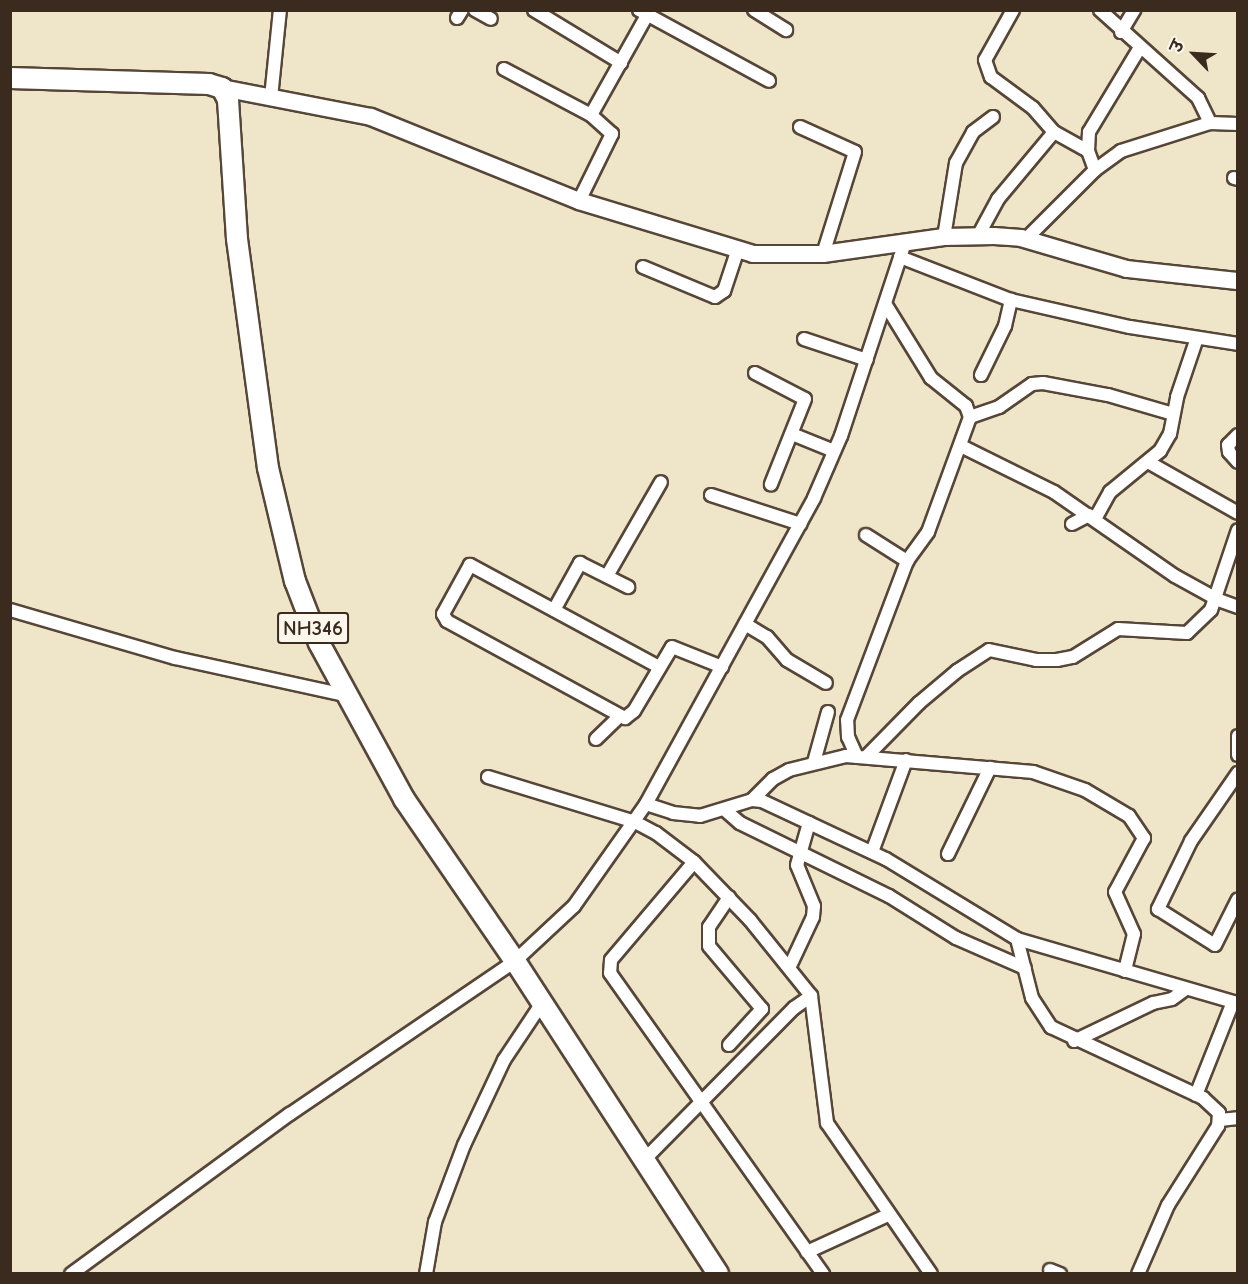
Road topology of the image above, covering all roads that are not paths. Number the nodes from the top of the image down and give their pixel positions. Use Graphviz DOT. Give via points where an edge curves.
graph roads {
  1 [pos="280,10"];
  2 [pos="475,10"];
  3 [pos="534,10"];
  4 [pos="754,10"];
  5 [pos="1013,10"];
  6 [pos="1100,10"];
  7 [pos="1134,10"];
  8 [pos="645,12"];
  9 [pos="491,19"];
  10 [pos="786,30"];
  11 [pos="1121,32"];
  12 [pos="1139,49"];
  13 [pos="621,63"];
  14 [pos="504,69"];
  15 [pos="10,78"];
  16 [pos="769,81"];
  17 [pos="222,88"];
  18 [pos="271,98"];
  19 [pos="591,115"];
  20 [pos="993,117"];
  21 [pos="1210,123"];
  22 [pos="1238,124"];
  23 [pos="800,127"];
  24 [pos="1054,132"];
  25 [pos="1088,151"];
  26 [pos="1095,170"];
  27 [pos="579,201"];
  28 [pos="978,236"];
  29 [pos="944,237"];
  30 [pos="1025,240"];
  31 [pos="738,249"];
  32 [pos="902,251"];
  33 [pos="823,254"];
  34 [pos="643,267"];
  35 [pos="1238,280"];
  36 [pos="1011,300"];
  37 [pos="886,305"];
  38 [pos="1197,338"];
  39 [pos="804,339"];
  40 [pos="1238,344"];
  41 [pos="867,360"];
  42 [pos="755,373"];
  43 [pos="981,375"];
  44 [pos="1173,414"];
  45 [pos="970,417"];
  46 [pos="792,435"];
  47 [pos="1238,435"];
  48 [pos="961,446"];
  49 [pos="834,451"];
  50 [pos="1148,462"];
  51 [pos="1238,462"];
  52 [pos="661,482"];
  53 [pos="771,484"];
  54 [pos="711,495"];
  55 [pos="1238,513"];
  56 [pos="1092,518"];
  57 [pos="800,524"];
  58 [pos="1072,524"];
  59 [pos="1238,530"];
  60 [pos="866,535"];
  61 [pos="907,561"];
  62 [pos="607,576"];
  63 [pos="628,588"];
  64 [pos="1213,598"];
  65 [pos="1238,607"];
  66 [pos="554,609"];
  67 [pos="10,610"];
  68 [pos="745,624"];
  69 [pos="659,667"];
  70 [pos="722,667"];
  71 [pos="826,683"];
  72 [pos="345,695"];
  73 [pos="828,712"];
  74 [pos="619,717"];
  75 [pos="1238,736"];
  76 [pos="596,739"];
  77 [pos="1238,755"];
  78 [pos="862,757"];
  79 [pos="906,760"];
  80 [pos="814,762"];
  81 [pos="990,768"];
  82 [pos="1238,773"];
  83 [pos="488,777"];
  84 [pos="753,800"];
  85 [pos="646,804"];
  86 [pos="725,810"];
  87 [pos="635,822"];
  88 [pos="809,823"];
  89 [pos="801,850"];
  90 [pos="872,852"];
  91 [pos="948,854"];
  92 [pos="694,862"];
  93 [pos="729,897"];
  94 [pos="1238,899"];
  95 [pos="1017,939"];
  96 [pos="515,961"];
  97 [pos="790,966"];
  98 [pos="1025,968"];
  99 [pos="1125,971"];
  100 [pos="1186,989"];
  101 [pos="811,996"];
  102 [pos="1235,1003"];
  103 [pos="542,1004"];
  104 [pos="1074,1041"];
  105 [pos="729,1045"];
  106 [pos="1196,1095"];
  107 [pos="704,1102"];
  108 [pos="1238,1118"];
  109 [pos="1220,1120"];
  110 [pos="644,1160"];
  111 [pos="888,1215"];
  112 [pos="807,1252"];
  113 [pos="71,1274"];
  114 [pos="426,1274"];
  115 [pos="718,1274"];
  116 [pos="823,1274"];
  117 [pos="932,1274"];
  118 [pos="1138,1274"];
  1 -- 18 [label="street"];
  2 -- 9 [label="street"];
  3 -- 13 [label="street"];
  4 -- 10 [label="street"];
  5 -- 24 [label="street" via="986,60 986,68 991,77 1033,108"];
  6 -- 11 [label="street"];
  7 -- 11 [label="street"];
  8 -- 13 [label="street"];
  8 -- 16 [label="street"];
  11 -- 12 [label="street"];
  12 -- 21 [label="street" via="1198,98"];
  12 -- 25 [label="street" via="1089,132"];
  13 -- 19 [label="street"];
  14 -- 19 [label="street"];
  15 -- 17 [label="highway" via="209,84"];
  17 -- 18 [label="main road"];
  17 -- 72 [label="highway, NH346" via="228,100 237,239 268,468 295,581"];
  18 -- 27 [label="main road" via="371,117"];
  19 -- 27 [label="street" via="612,134"];
  20 -- 29 [label="street" via="973,132 956,162"];
  21 -- 22 [label="street"];
  21 -- 26 [label="street" via="1121,150"];
  23 -- 33 [label="street" via="855,152"];
  24 -- 25 [label="street"];
  24 -- 28 [label="street" via="998,199"];
  25 -- 26 [label="street"];
  26 -- 30 [label="street"];
  27 -- 31 [label="main road"];
  28 -- 29 [label="main road"];
  28 -- 30 [label="main road"];
  29 -- 32 [label="main road"];
  30 -- 35 [label="main road" via="1127,268"];
  31 -- 33 [label="main road" via="771,256"];
  31 -- 34 [label="street" via="724,291 715,297"];
  32 -- 33 [label="main road"];
  32 -- 36 [label="street"];
  32 -- 37 [label="street"];
  36 -- 38 [label="street"];
  36 -- 43 [label="street" via="1001,335"];
  37 -- 41 [label="street"];
  37 -- 45 [label="street" via="931,378 966,406"];
  38 -- 40 [label="street"];
  38 -- 44 [label="street"];
  39 -- 41 [label="street"];
  41 -- 49 [label="street"];
  42 -- 46 [label="street" via="806,399"];
  44 -- 45 [label="street" via="1043,382 1032,384 999,407"];
  44 -- 50 [label="street" via="1170,434"];
  45 -- 48 [label="street"];
  46 -- 49 [label="street"];
  46 -- 53 [label="street"];
  47 -- 51 [label="street" via="1228,445 1228,452"];
  48 -- 56 [label="street" via="1037,482"];
  48 -- 61 [label="street" via="928,532"];
  49 -- 57 [label="street"];
  50 -- 55 [label="street"];
  50 -- 56 [label="street" via="1122,479"];
  52 -- 62 [label="street"];
  54 -- 57 [label="street"];
  56 -- 58 [label="street"];
  56 -- 64 [label="street"];
  57 -- 68 [label="street"];
  59 -- 64 [label="street"];
  60 -- 61 [label="street"];
  61 -- 78 [label="street" via="847,720 848,737"];
  62 -- 63 [label="street"];
  62 -- 66 [label="street" via="578,563"];
  64 -- 65 [label="street"];
  64 -- 78 [label="street" via="1206,616 1187,633 1118,628 1108,631 1090,648 1057,660 1036,660 999,650 981,653 919,703"];
  66 -- 69 [label="street"];
  66 -- 74 [label="street" via="470,565 443,614 447,621"];
  67 -- 72 [label="street" via="175,658"];
  68 -- 70 [label="street"];
  68 -- 71 [label="street" via="767,637 787,660"];
  69 -- 70 [label="street" via="669,650 676,647"];
  69 -- 74 [label="street" via="633,711 625,718"];
  70 -- 85 [label="street"];
  72 -- 96 [label="highway, NH346" via="404,799"];
  73 -- 80 [label="street"];
  74 -- 76 [label="street"];
  75 -- 77 [label="street"];
  78 -- 79 [label="street"];
  78 -- 80 [label="street"];
  79 -- 81 [label="street"];
  79 -- 90 [label="street"];
  80 -- 84 [label="street" via="773,778"];
  81 -- 91 [label="street"];
  81 -- 99 [label="street" via="1033,772 1085,790 1129,816 1141,831 1142,846 1115,892 1134,934"];
  82 -- 94 [label="street" via="1191,842 1158,909 1215,945"];
  83 -- 87 [label="street"];
  84 -- 86 [label="street"];
  84 -- 88 [label="street"];
  85 -- 86 [label="street" via="700,816"];
  85 -- 87 [label="street"];
  86 -- 89 [label="street" via="740,823"];
  87 -- 92 [label="street"];
  87 -- 96 [label="street" via="574,906"];
  88 -- 89 [label="street"];
  88 -- 90 [label="street"];
  89 -- 97 [label="street" via="797,872 814,906 813,917"];
  89 -- 98 [label="street" via="889,896 965,944"];
  90 -- 95 [label="street"];
  92 -- 93 [label="street"];
  92 -- 107 [label="street" via="609,967"];
  93 -- 97 [label="street"];
  93 -- 105 [label="street" via="709,927 709,946 762,1009"];
  95 -- 98 [label="street"];
  95 -- 99 [label="street"];
  96 -- 103 [label="highway, NH346"];
  96 -- 113 [label="street" via="290,1114"];
  97 -- 101 [label="street"];
  98 -- 104 [label="street" via="1041,1015"];
  99 -- 100 [label="street"];
  100 -- 102 [label="street"];
  100 -- 104 [label="street" via="1172,999 1153,1003"];
  101 -- 107 [label="street" via="794,1008"];
  101 -- 111 [label="street" via="824,1115"];
  102 -- 106 [label="street"];
  103 -- 110 [label="highway, NH346"];
  103 -- 114 [label="street" via="504,1060 464,1144 435,1222"];
  104 -- 106 [label="street"];
  106 -- 109 [label="street" via="1214,1106"];
  107 -- 110 [label="street"];
  107 -- 112 [label="street"];
  108 -- 109 [label="street"];
  109 -- 118 [label="street" via="1167,1205"];
  110 -- 115 [label="highway, NH346"];
  111 -- 112 [label="street"];
  111 -- 117 [label="street"];
  112 -- 116 [label="street"];
}
